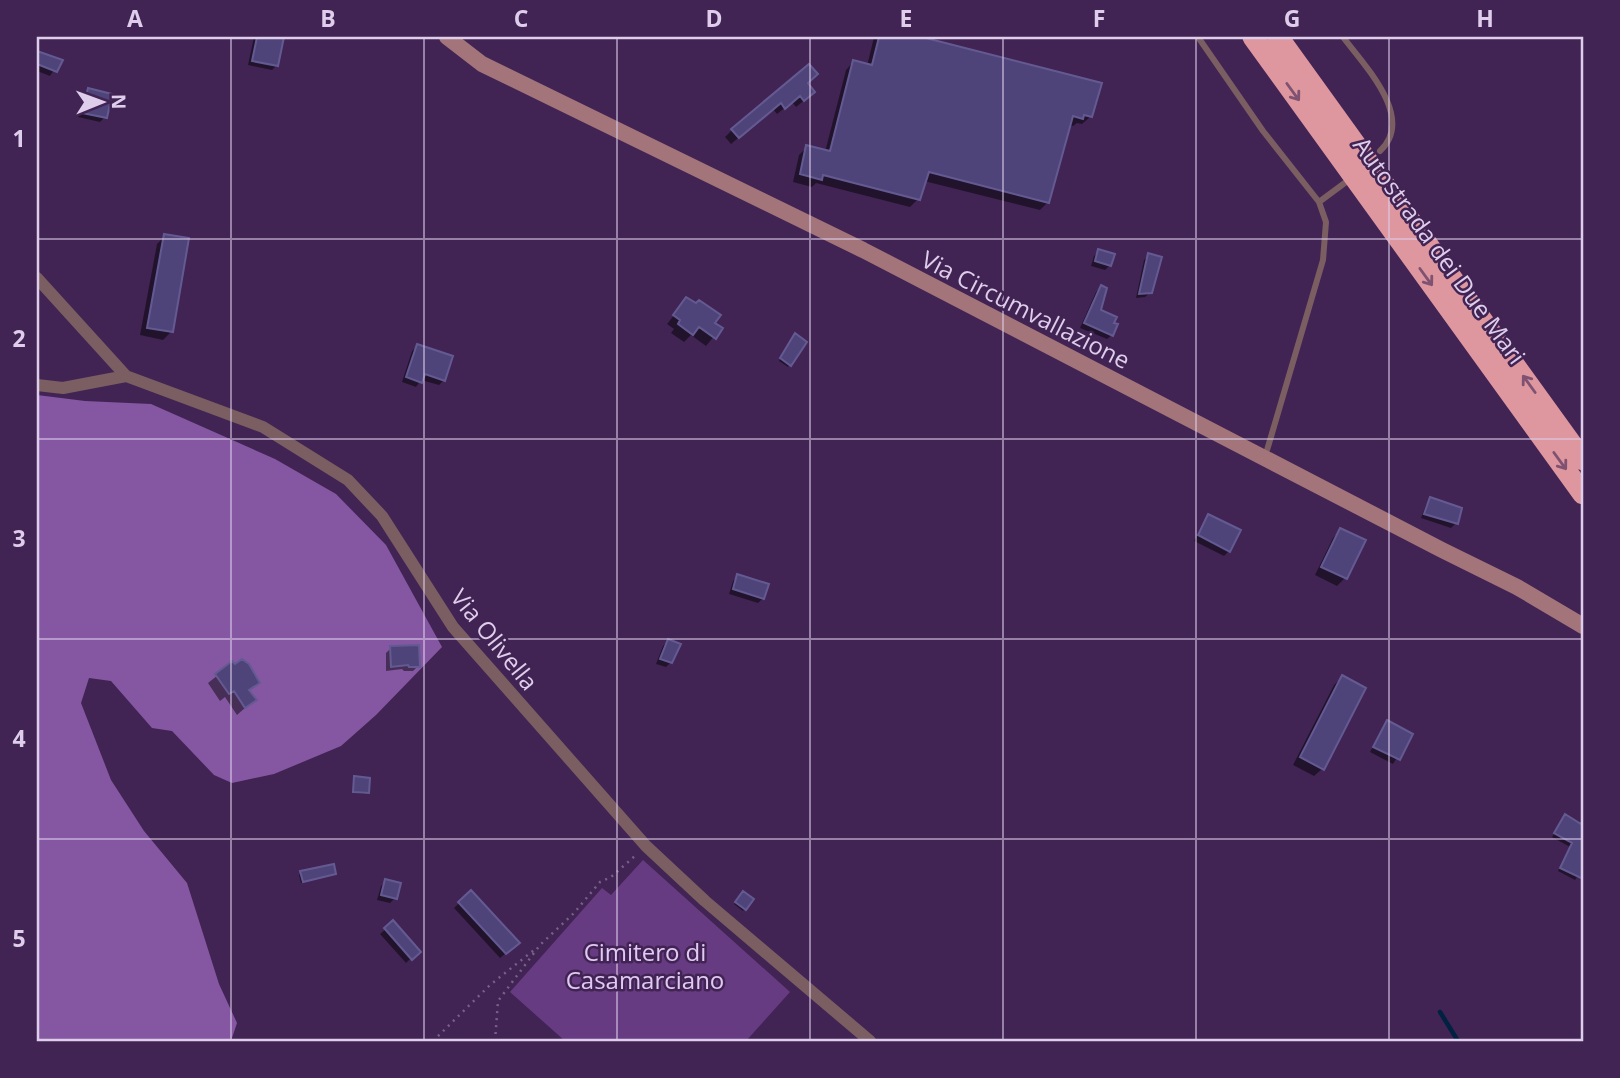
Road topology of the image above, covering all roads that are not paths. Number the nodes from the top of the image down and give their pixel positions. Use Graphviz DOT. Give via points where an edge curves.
graph roads {
  1 [pos="447,37"];
  2 [pos="1198,37"];
  3 [pos="1253,37"];
  4 [pos="1278,37"];
  5 [pos="1343,37"];
  6 [pos="1380,151"];
  7 [pos="1346,182"];
  8 [pos="1319,202"];
  9 [pos="37,278"];
  10 [pos="126,376"];
  11 [pos="37,385"];
  12 [pos="1265,457"];
  13 [pos="1583,460"];
  14 [pos="1583,494"];
  15 [pos="1583,626"];
  16 [pos="870,1041"];
  1 -- 12 [label="street, Via Circumvallazione" via="482,64 863,250"];
  2 -- 8 [label="lane"];
  3 -- 14 [label="highway, Autostrada dei Due Mari, one-way"];
  13 -- 4 [label="highway, Autostrada dei Due Mari, one-way"];
  5 -- 6 [label="lane" via="1390,105 1394,127"];
  7 -- 8 [label="lane"];
  8 -- 12 [label="lane" via="1326,222 1323,260"];
  9 -- 10 [label="street, Via Olivella"];
  10 -- 11 [label="street" via="63,388"];
  10 -- 16 [label="street, Via Olivella" via="263,427 348,481 383,516 453,627 646,846"];
  12 -- 15 [label="street, Via Circumvallazione"];
}
